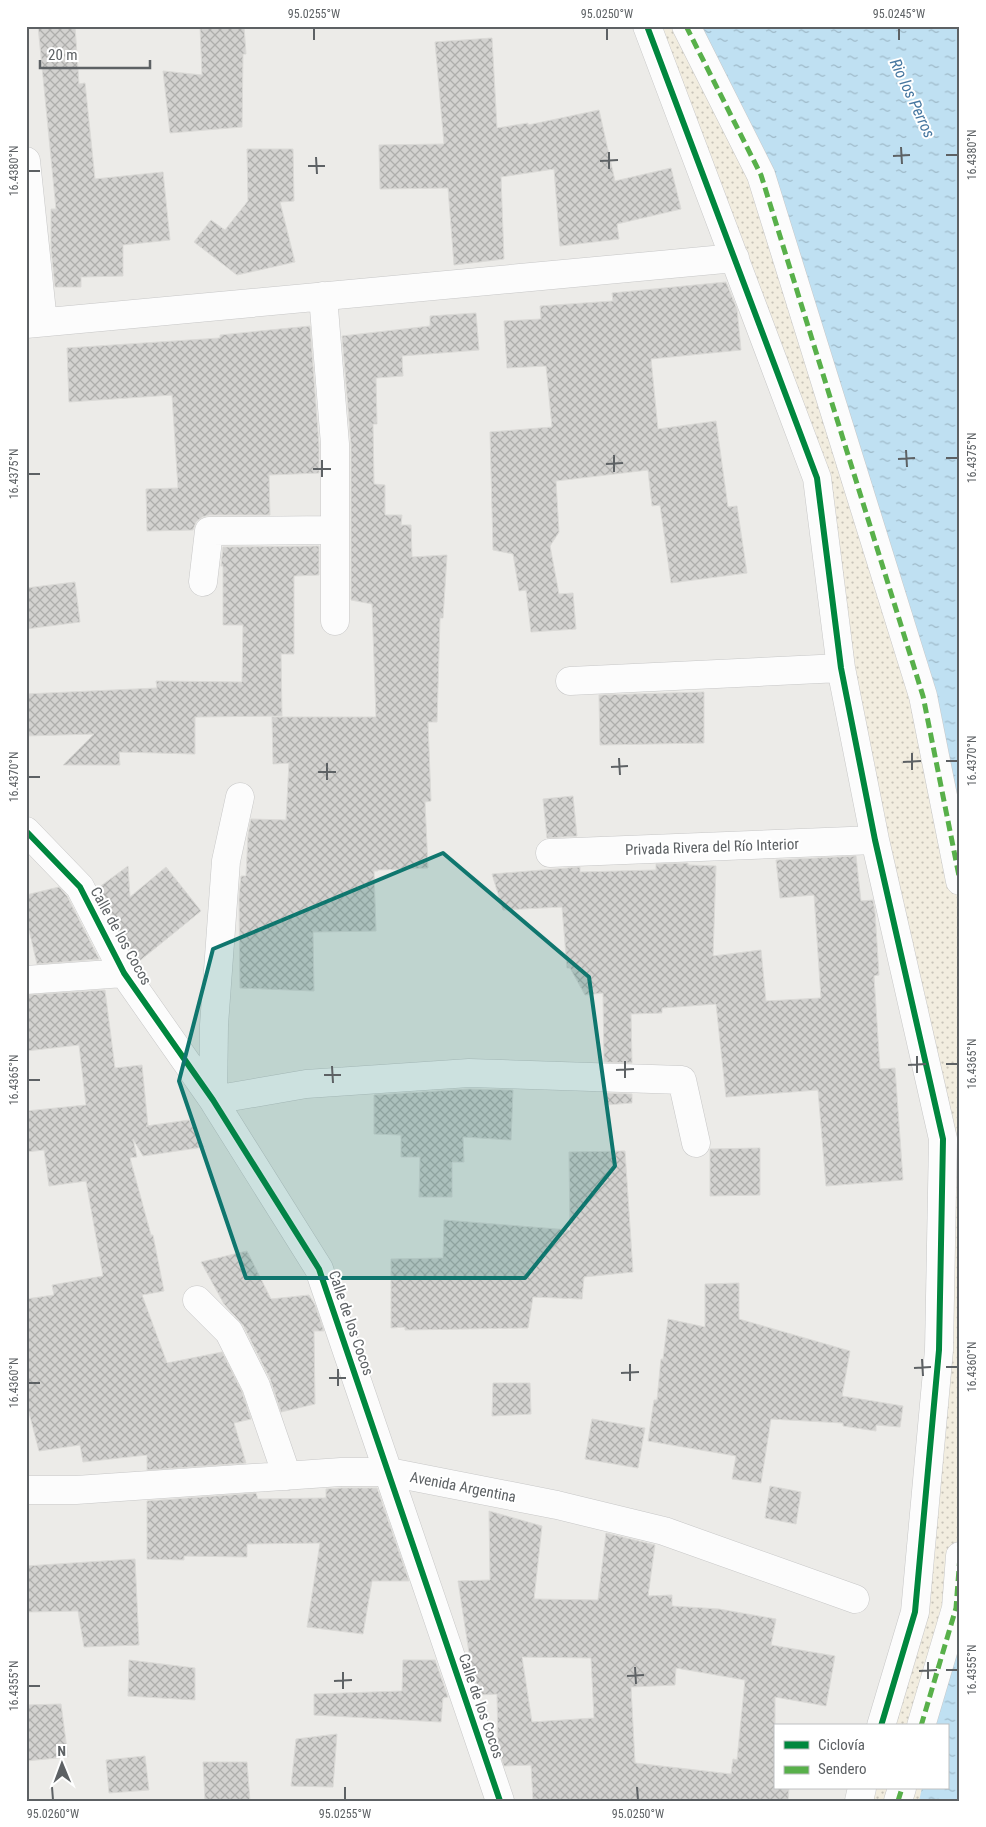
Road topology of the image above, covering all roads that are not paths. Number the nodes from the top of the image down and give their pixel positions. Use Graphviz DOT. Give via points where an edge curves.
graph roads {
  1 [pos="646,26"];
  2 [pos="686,26"];
  3 [pos="26,161"];
  4 [pos="735,258"];
  5 [pos="323,296"];
  6 [pos="34,323"];
  7 [pos="335,530"];
  8 [pos="203,582"];
  9 [pos="335,621"];
  10 [pos="841,668"];
  11 [pos="570,681"];
  12 [pos="240,798"];
  13 [pos="26,831"];
  14 [pos="875,840"];
  15 [pos="550,853"];
  16 [pos="960,881"];
  17 [pos="124,974"];
  18 [pos="26,980"];
  19 [pos="213,1100"];
  20 [pos="696,1144"];
  21 [pos="197,1300"];
  22 [pos="389,1472"];
  23 [pos="287,1476"];
  24 [pos="26,1490"];
  25 [pos="960,1556"];
  26 [pos="855,1599"];
  27 [pos="882,1724"];
  28 [pos="921,1724"];
  29 [pos="500,1801"];
  1 -- 4 [label="street"];
  2 -- 16 [label="street" via="761,175 923,696"];
  3 -- 6 [label="street"];
  4 -- 5 [label="street"];
  4 -- 10 [label="street" via="818,478"];
  5 -- 6 [label="street"];
  5 -- 7 [label="street" via="335,444"];
  7 -- 8 [label="street" via="209,531"];
  7 -- 9 [label="street"];
  10 -- 11 [label="street"];
  10 -- 14 [label="street"];
  12 -- 19 [label="street" via="226,861 214,1025"];
  13 -- 17 [label="street, Calle de los Cocos" via="80,887"];
  14 -- 15 [label="street, Privada Rivera del Río Interior"];
  14 -- 27 [label="street" via="943,1139 939,1350 915,1612"];
  17 -- 18 [label="street"];
  17 -- 19 [label="street, Calle de los Cocos"];
  19 -- 20 [label="street" via="306,1084 469,1074 682,1080"];
  19 -- 22 [label="street, Calle de los Cocos" via="320,1270"];
  21 -- 23 [label="street" via="229,1332 256,1386"];
  22 -- 23 [label="street, Avenida Argentina"];
  22 -- 26 [label="street, Avenida Argentina" via="557,1505 664,1531"];
  22 -- 29 [label="street, Calle de los Cocos"];
  23 -- 24 [label="street, Avenida Argentina" via="76,1490"];
  25 -- 28 [label="street" via="956,1608"];
}
